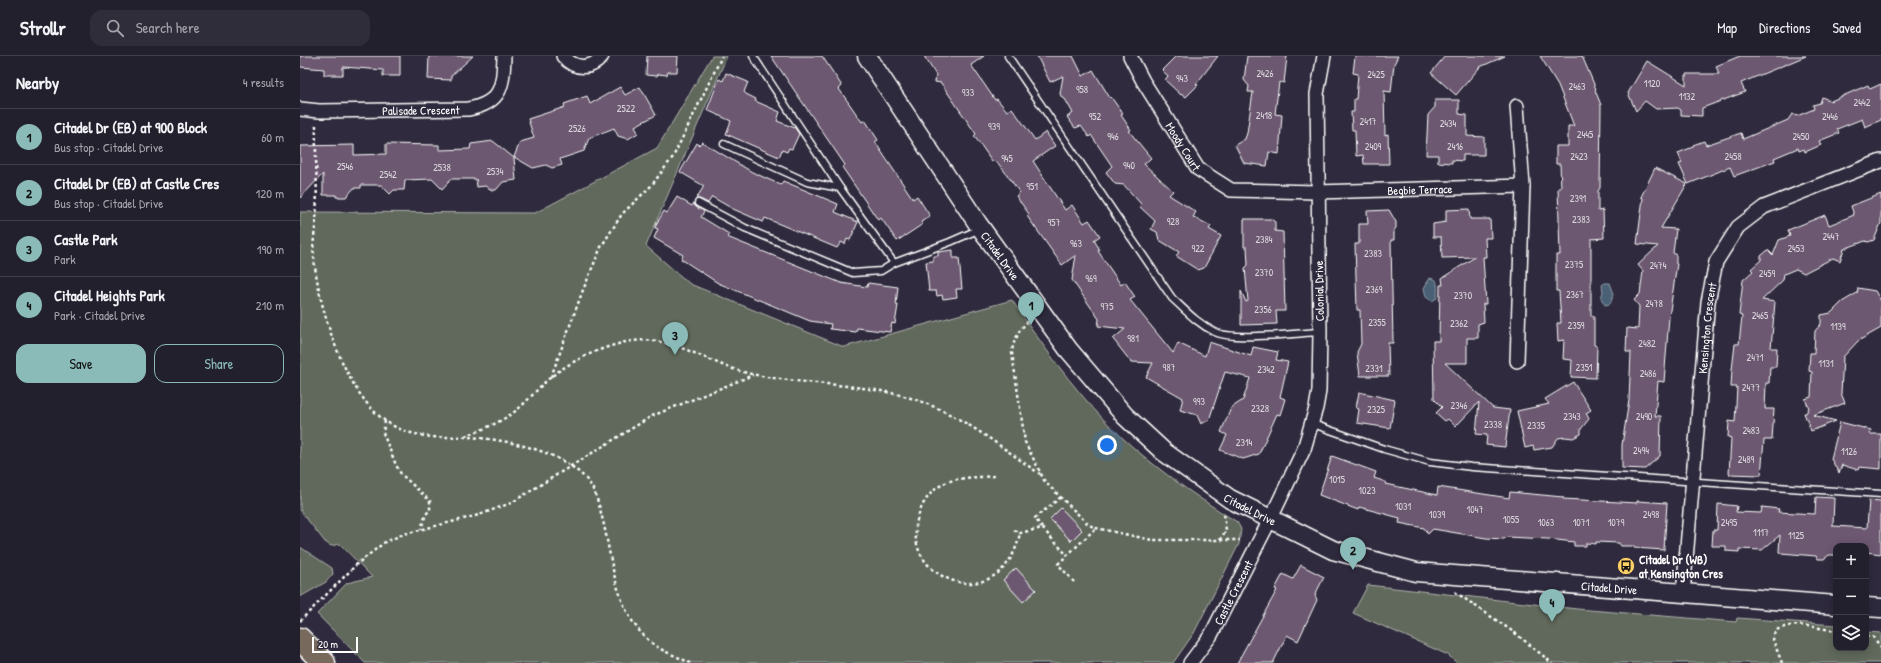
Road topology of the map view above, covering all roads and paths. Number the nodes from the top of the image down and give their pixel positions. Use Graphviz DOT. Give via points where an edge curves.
graph roads {
  1 [pos="504,56"];
  2 [pos="563,56"];
  3 [pos="602,56"];
  4 [pos="722,56"];
  5 [pos="753,56"];
  6 [pos="867,56"];
  7 [pos="1008,56"];
  8 [pos="1130,56"];
  9 [pos="1324,56"];
  10 [pos="1516,106"];
  11 [pos="300,110"];
  12 [pos="319,111"];
  13 [pos="724,144"];
  14 [pos="1881,161"];
  15 [pos="1523,186"];
  16 [pos="840,188"];
  17 [pos="1317,192"];
  18 [pos="698,203"];
  19 [pos="981,228"];
  20 [pos="894,263"];
  21 [pos="1028,321"];
  22 [pos="1320,332"];
  23 [pos="1517,361"];
  24 [pos="754,375"];
  25 [pos="550,378"];
  26 [pos="385,421"];
  27 [pos="1313,424"];
  28 [pos="465,436"];
  29 [pos="570,467"];
  30 [pos="1040,474"];
  31 [pos="994,476"];
  32 [pos="1693,481"];
  33 [pos="1881,494"];
  34 [pos="1061,497"];
  35 [pos="1223,512"];
  36 [pos="1271,518"];
  37 [pos="1042,528"];
  38 [pos="1096,528"];
  39 [pos="421,529"];
  40 [pos="1014,530"];
  41 [pos="1020,533"];
  42 [pos="1220,540"];
  43 [pos="1240,540"];
  44 [pos="1067,555"];
  45 [pos="1074,582"];
  46 [pos="1454,591"];
  47 [pos="1683,594"];
  48 [pos="1833,605"];
  49 [pos="1869,607"];
  50 [pos="1881,608"];
  51 [pos="300,622"];
  52 [pos="1833,631"];
  53 [pos="1869,636"];
  54 [pos="300,639"];
  55 [pos="1881,647"];
  56 [pos="324,663"];
  57 [pos="690,663"];
  58 [pos="1190,663"];
  59 [pos="1552,663"];
  60 [pos="1782,663"];
  1 -- 12 [label="street, Palisade Crescent" via="501,89 492,99 478,107"];
  2 -- 3 [label="street" via="568,62 582,67 596,63"];
  4 -- 25 [label="path" via="673,157 651,186 622,214 601,247 582,290"];
  5 -- 16 [label="lane"];
  6 -- 19 [label="street, Citadel Drive"];
  7 -- 22 [label="lane" via="1172,298 1193,319 1216,333 1238,336"];
  8 -- 17 [label="street, Moody Court" via="1198,168 1231,190"];
  9 -- 17 [label="street, Colonial Drive" via="1317,94"];
  10 -- 15 [label="street"];
  11 -- 12 [label="street, Palisade Crescent"];
  12 -- 26 [label="path" via="316,125 316,219 313,239 321,296 331,336 346,372 368,406"];
  13 -- 16 [label="lane" via="807,182"];
  14 -- 32 [label="street, Kensington Crescent" via="1764,207 1738,227 1716,262 1708,302"];
  15 -- 17 [label="street, Begbie Terrace"];
  15 -- 23 [label="street"];
  16 -- 20 [label="lane"];
  17 -- 22 [label="street, Colonial Drive"];
  18 -- 20 [label="lane" via="745,228 853,273 881,271"];
  19 -- 20 [label="lane"];
  19 -- 36 [label="street, Citadel Drive" via="1068,349 1125,416 1164,452 1230,499"];
  21 -- 30 [label="path" via="1020,330 1013,345 1012,364 1025,442"];
  22 -- 27 [label="street, Colonial Drive" via="1319,391"];
  24 -- 25 [label="path" via="668,342 650,340 624,342 604,348"];
  24 -- 29 [label="path" via="652,416"];
  24 -- 30 [label="path" via="875,390 925,403 950,413 977,429"];
  25 -- 28 [label="path" via="508,416"];
  26 -- 28 [label="path" via="415,434 435,437"];
  26 -- 39 [label="path" via="383,434 401,474 430,501 430,510"];
  27 -- 32 [label="lane" via="1430,462"];
  27 -- 36 [label="street, Colonial Drive"];
  28 -- 29 [label="path" via="536,450"];
  29 -- 39 [label="path" via="526,495 497,509"];
  29 -- 57 [label="path" via="589,483 597,501 621,601 638,630 656,646"];
  30 -- 34 [label="path"];
  31 -- 41 [label="path" via="958,479 944,484 931,493 916,520 916,538 921,554 931,568 945,578 962,583 979,582 995,576 1008,565 1017,550"];
  32 -- 33 [label="lane"];
  32 -- 47 [label="street, Kensington Crescent"];
  34 -- 37 [label="path" via="1035,518"];
  34 -- 38 [label="path" via="1089,525"];
  35 -- 42 [label="path" via="1226,530"];
  36 -- 47 [label="street, Citadel Drive" via="1333,550 1416,572"];
  36 -- 58 [label="street, Castle Crescent" via="1211,635"];
  37 -- 41 [label="path"];
  37 -- 44 [label="path"];
  38 -- 42 [label="path" via="1152,540"];
  38 -- 44 [label="path"];
  39 -- 51 [label="path" via="385,542 366,556"];
  40 -- 41 [label="path"];
  42 -- 43 [label="path"];
  44 -- 45 [label="path" via="1058,564"];
  46 -- 59 [label="path" via="1515,633"];
  47 -- 48 [label="street, Citadel Drive"];
  49 -- 50 [label="street"];
  52 -- 60 [label="path" via="1796,625 1775,631 1773,640"];
  53 -- 55 [label="path" via="1873,637"];
  54 -- 56 [label="highway"];
}
